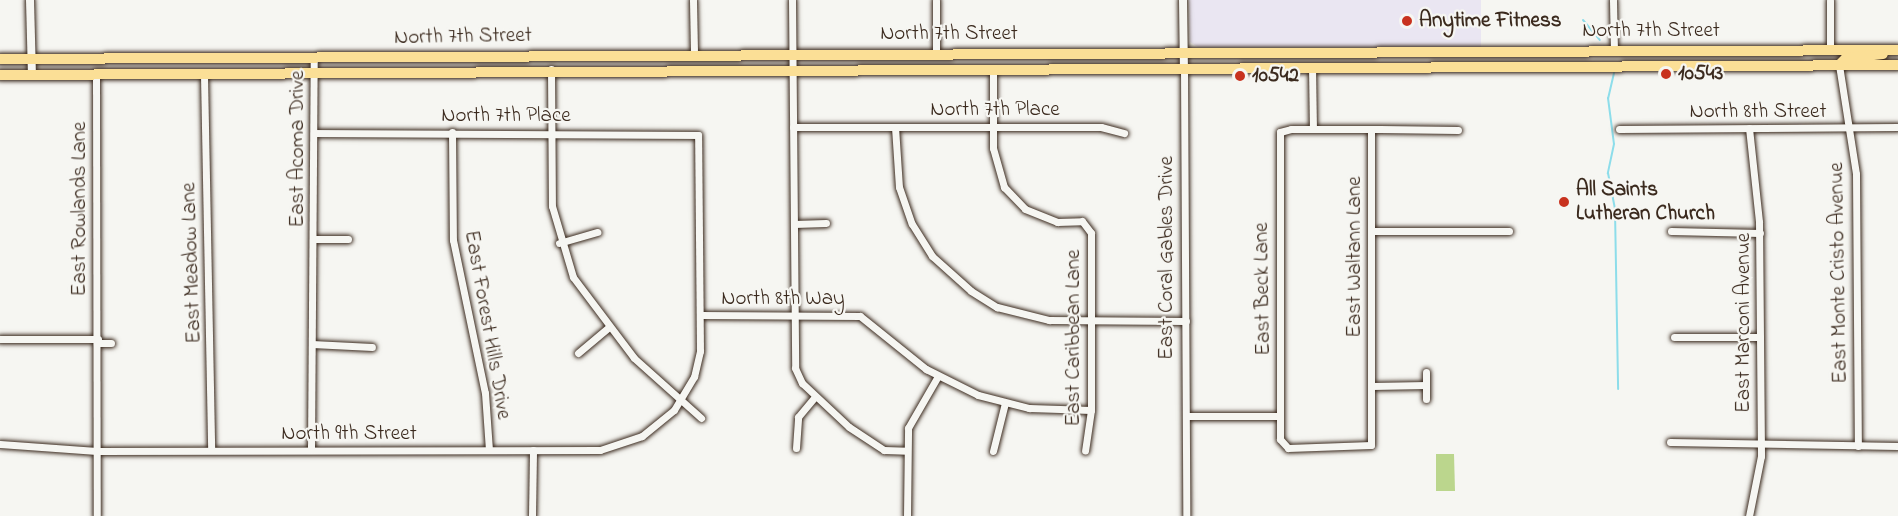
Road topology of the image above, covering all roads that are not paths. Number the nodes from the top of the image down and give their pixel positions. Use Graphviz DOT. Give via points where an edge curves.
graph roads {
  1 [pos="30,0"];
  2 [pos="693,0"];
  3 [pos="792,0"];
  4 [pos="936,0"];
  5 [pos="1183,0"];
  6 [pos="1613,0"];
  7 [pos="1830,0"];
  8 [pos="1614,50"];
  9 [pos="1632,50"];
  10 [pos="1802,50"];
  11 [pos="1830,50"];
  12 [pos="1893,50"];
  13 [pos="1588,51"];
  14 [pos="936,53"];
  15 [pos="1184,53"];
  16 [pos="694,54"];
  17 [pos="793,54"];
  18 [pos="31,59"];
  19 [pos="0,60"];
  20 [pos="157,60"];
  21 [pos="314,60"];
  22 [pos="1839,65"];
  23 [pos="1898,65"];
  24 [pos="1604,66"];
  25 [pos="793,68"];
  26 [pos="993,68"];
  27 [pos="1184,68"];
  28 [pos="1312,68"];
  29 [pos="551,69"];
  30 [pos="157,74"];
  31 [pos="314,74"];
  32 [pos="0,75"];
  33 [pos="32,75"];
  34 [pos="96,75"];
  35 [pos="204,75"];
  36 [pos="793,127"];
  37 [pos="895,127"];
  38 [pos="993,127"];
  39 [pos="1898,127"];
  40 [pos="1749,128"];
  41 [pos="1847,128"];
  42 [pos="1313,129"];
  43 [pos="1371,129"];
  44 [pos="1458,129"];
  45 [pos="1619,129"];
  46 [pos="452,132"];
  47 [pos="314,133"];
  48 [pos="551,133"];
  49 [pos="1124,133"];
  50 [pos="698,135"];
  51 [pos="794,224"];
  52 [pos="826,224"];
  53 [pos="597,231"];
  54 [pos="1371,231"];
  55 [pos="1509,231"];
  56 [pos="1671,231"];
  57 [pos="1760,233"];
  58 [pos="314,239"];
  59 [pos="348,239"];
  60 [pos="559,243"];
  61 [pos="794,314"];
  62 [pos="700,315"];
  63 [pos="1091,320"];
  64 [pos="1186,321"];
  65 [pos="609,327"];
  66 [pos="1674,337"];
  67 [pos="1760,337"];
  68 [pos="0,339"];
  69 [pos="98,341"];
  70 [pos="111,343"];
  71 [pos="312,344"];
  72 [pos="372,347"];
  73 [pos="578,353"];
  74 [pos="1426,372"];
  75 [pos="938,376"];
  76 [pos="1426,385"];
  77 [pos="1372,386"];
  78 [pos="815,397"];
  79 [pos="1426,399"];
  80 [pos="681,400"];
  81 [pos="1005,403"];
  82 [pos="1091,410"];
  83 [pos="1186,416"];
  84 [pos="1280,416"];
  85 [pos="701,418"];
  86 [pos="1670,442"];
  87 [pos="0,444"];
  88 [pos="1282,446"];
  89 [pos="1858,446"];
  90 [pos="1898,446"];
  91 [pos="1761,447"];
  92 [pos="796,448"];
  93 [pos="211,449"];
  94 [pos="311,450"];
  95 [pos="489,450"];
  96 [pos="532,450"];
  97 [pos="97,451"];
  98 [pos="907,451"];
  99 [pos="993,451"];
  100 [pos="1085,451"];
  101 [pos="97,516"];
  102 [pos="532,516"];
  103 [pos="907,516"];
  104 [pos="1186,516"];
  105 [pos="1749,516"];
  1 -- 18 [label="street"];
  2 -- 16 [label="street"];
  3 -- 17 [label="street"];
  4 -- 14 [label="street"];
  5 -- 15 [label="street, East Coral Gables Drive"];
  6 -- 8 [label="street"];
  7 -- 11 [label="street"];
  8 -- 9 [label="main road, North 7th Street"];
  8 -- 13 [label="main road, North 7th Street"];
  9 -- 10 [label="main road, North 7th Street"];
  9 -- 24 [label="main road"];
  10 -- 11 [label="main road, North 7th Street"];
  10 -- 22 [label="main road"];
  11 -- 12 [label="main road, North 7th Street"];
  12 -- 22 [label="main road" via="1879,57 1846,58"];
  13 -- 15 [label="main road, North 7th Street"];
  13 -- 24 [label="main road"];
  14 -- 15 [label="main road, North 7th Street"];
  14 -- 17 [label="main road, North 7th Street"];
  15 -- 27 [label="street, East Coral Gables Drive"];
  16 -- 17 [label="main road, North 7th Street"];
  16 -- 21 [label="main road, North 7th Street"];
  17 -- 25 [label="street"];
  18 -- 19 [label="main road, North 7th Street"];
  18 -- 20 [label="main road, North 7th Street"];
  18 -- 33 [label="street"];
  20 -- 21 [label="main road, North 7th Street"];
  20 -- 30 [label="main road"];
  21 -- 31 [label="street, East Acoma Drive"];
  22 -- 23 [label="main road, North 7th Street"];
  22 -- 24 [label="main road, North 7th Street"];
  22 -- 41 [label="street, East Monte Cristo Avenue"];
  24 -- 28 [label="main road, North 7th Street"];
  25 -- 26 [label="main road, North 7th Street"];
  25 -- 29 [label="main road, North 7th Street"];
  25 -- 36 [label="street"];
  26 -- 27 [label="main road, North 7th Street"];
  26 -- 38 [label="street"];
  27 -- 28 [label="main road, North 7th Street"];
  27 -- 64 [label="street, East Coral Gables Drive"];
  28 -- 42 [label="street"];
  29 -- 31 [label="main road, North 7th Street"];
  29 -- 48 [label="street"];
  30 -- 34 [label="main road, North 7th Street"];
  30 -- 35 [label="main road, North 7th Street"];
  31 -- 35 [label="main road, North 7th Street"];
  31 -- 47 [label="street, East Acoma Drive"];
  32 -- 33 [label="main road, North 7th Street"];
  33 -- 34 [label="main road, North 7th Street"];
  34 -- 69 [label="street, East Rowlands Lane"];
  35 -- 93 [label="street, East Meadow Lane"];
  36 -- 37 [label="street, North 7th Place"];
  36 -- 51 [label="street"];
  37 -- 38 [label="street, North 7th Place"];
  37 -- 63 [label="street" via="896,170 906,210 945,270 1009,311 1049,320"];
  38 -- 49 [label="street, North 7th Place" via="1101,126"];
  38 -- 63 [label="street, East Caribbean Lane" via="995,167 1015,200 1038,216 1089,225"];
  39 -- 41 [label="street, North 8th Street"];
  40 -- 41 [label="street, North 8th Street"];
  40 -- 45 [label="street, North 8th Street"];
  40 -- 57 [label="street, East Marconi Avenue"];
  41 -- 89 [label="street, East Monte Cristo Avenue" via="1856,174"];
  42 -- 43 [label="street"];
  42 -- 84 [label="street, East Beck Lane" via="1280,132"];
  43 -- 44 [label="street"];
  43 -- 54 [label="street, East Waltann Lane"];
  46 -- 47 [label="street, North 7th Place"];
  46 -- 48 [label="street, North 7th Place"];
  46 -- 95 [label="street, East Forest Hills Drive" via="453,240 485,393"];
  47 -- 58 [label="street, East Acoma Drive"];
  48 -- 50 [label="street, North 7th Place"];
  48 -- 60 [label="street" via="552,206"];
  50 -- 62 [label="street, North 9th Street"];
  51 -- 52 [label="street"];
  51 -- 61 [label="street"];
  53 -- 60 [label="street"];
  54 -- 55 [label="street"];
  54 -- 77 [label="street, East Waltann Lane"];
  56 -- 57 [label="street"];
  57 -- 67 [label="street, East Marconi Avenue"];
  58 -- 59 [label="street, East Acoma Drive"];
  58 -- 71 [label="street, East Acoma Drive"];
  60 -- 65 [label="street" via="573,277"];
  61 -- 62 [label="street, North 8th Way"];
  61 -- 75 [label="street, North 8th Way" via="860,316"];
  61 -- 78 [label="street" via="795,368"];
  62 -- 80 [label="street, North 9th Street" via="698,364"];
  63 -- 64 [label="street"];
  63 -- 82 [label="street, East Caribbean Lane"];
  64 -- 83 [label="street, East Coral Gables Drive"];
  65 -- 73 [label="street"];
  65 -- 80 [label="street"];
  66 -- 67 [label="street"];
  67 -- 91 [label="street, East Marconi Avenue"];
  68 -- 69 [label="street"];
  69 -- 70 [label="street"];
  69 -- 97 [label="street, East Rowlands Lane"];
  71 -- 72 [label="street"];
  71 -- 94 [label="street, East Acoma Drive"];
  74 -- 76 [label="street"];
  75 -- 81 [label="street, North 8th Way"];
  75 -- 98 [label="street" via="911,423"];
  76 -- 77 [label="street"];
  76 -- 79 [label="street"];
  77 -- 88 [label="street, East Waltann Lane" via="1371,445"];
  78 -- 92 [label="street" via="798,417"];
  78 -- 98 [label="street" via="872,443"];
  80 -- 85 [label="street"];
  80 -- 96 [label="street, North 9th Street" via="660,423 621,446"];
  81 -- 82 [label="street, North 8th Way"];
  81 -- 99 [label="street"];
  82 -- 100 [label="street, East Caribbean Lane"];
  83 -- 84 [label="street"];
  83 -- 104 [label="street, East Coral Gables Drive"];
  84 -- 88 [label="street, East Beck Lane"];
  86 -- 91 [label="street"];
  87 -- 97 [label="street, North 9th Street"];
  89 -- 90 [label="street"];
  89 -- 91 [label="street"];
  91 -- 105 [label="street, East Marconi Avenue" via="1760,482"];
  93 -- 94 [label="street, North 9th Street"];
  93 -- 97 [label="street, North 9th Street"];
  94 -- 95 [label="street, North 9th Street"];
  95 -- 96 [label="street, North 9th Street"];
  96 -- 102 [label="street"];
  97 -- 101 [label="street, East Rowlands Lane"];
  98 -- 103 [label="street"];
}
